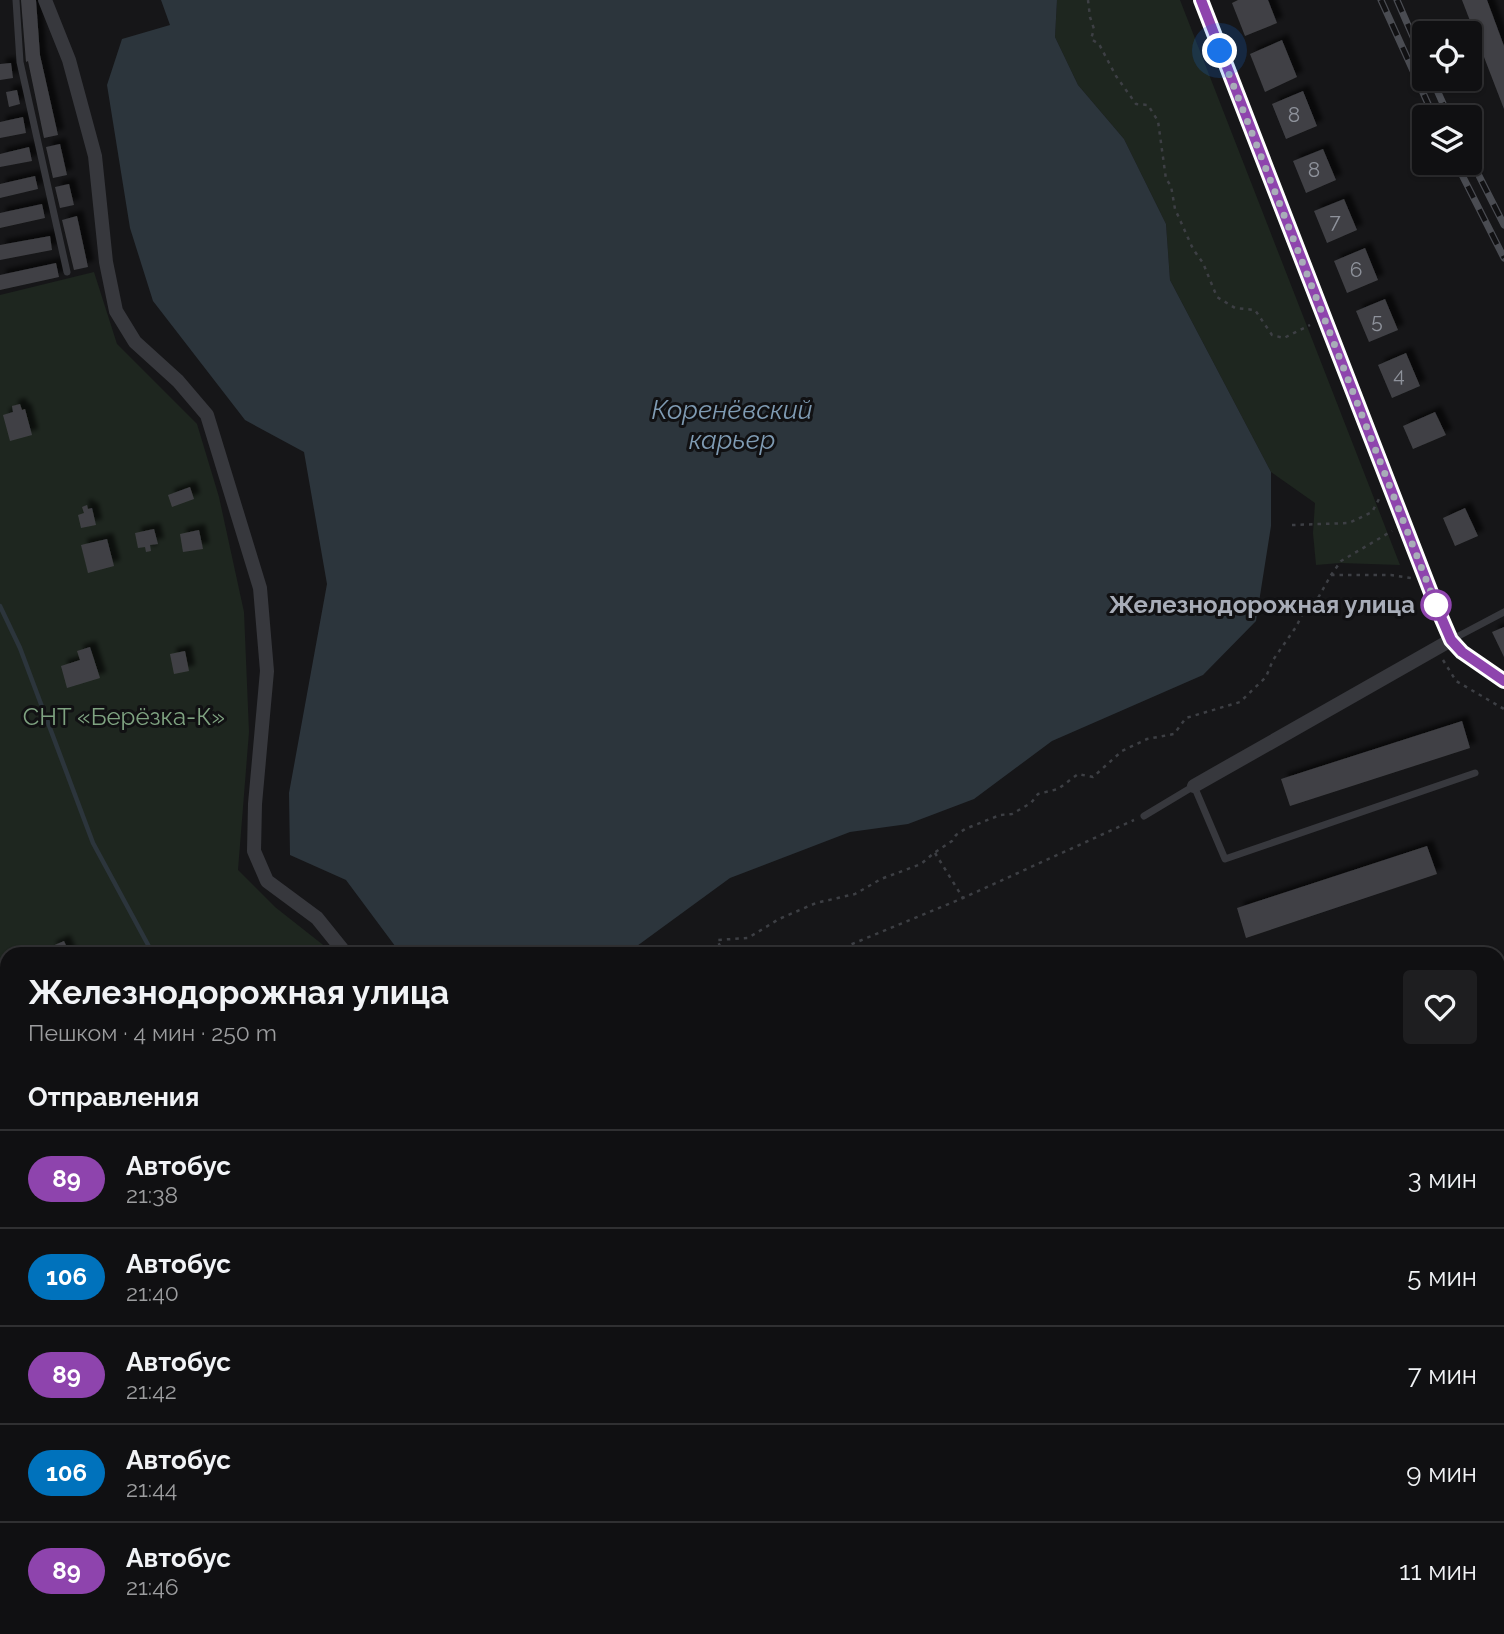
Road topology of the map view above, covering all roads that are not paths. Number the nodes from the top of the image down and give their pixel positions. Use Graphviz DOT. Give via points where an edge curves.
graph roads {
  1 [pos="16,0"];
  2 [pos="45,0"];
  3 [pos="1201,0"];
  4 [pos="67,272"];
  5 [pos="1504,612"];
  6 [pos="1451,640"];
  7 [pos="1501,676"];
  8 [pos="1475,773"];
  9 [pos="1194,786"];
  10 [pos="1144,816"];
  11 [pos="340,947"];
  1 -- 4 [label="lane" via="20,62"];
  2 -- 11 [label="street" via="69,60 95,156 116,311 135,342 207,415 260,588 267,671 254,851 267,881 317,918"];
  3 -- 6 [label="street"];
  5 -- 6 [label="lane"];
  6 -- 7 [label="street"];
  6 -- 9 [label="street"];
  8 -- 9 [label="lane" via="1225,859"];
  9 -- 10 [label="lane"];
}
